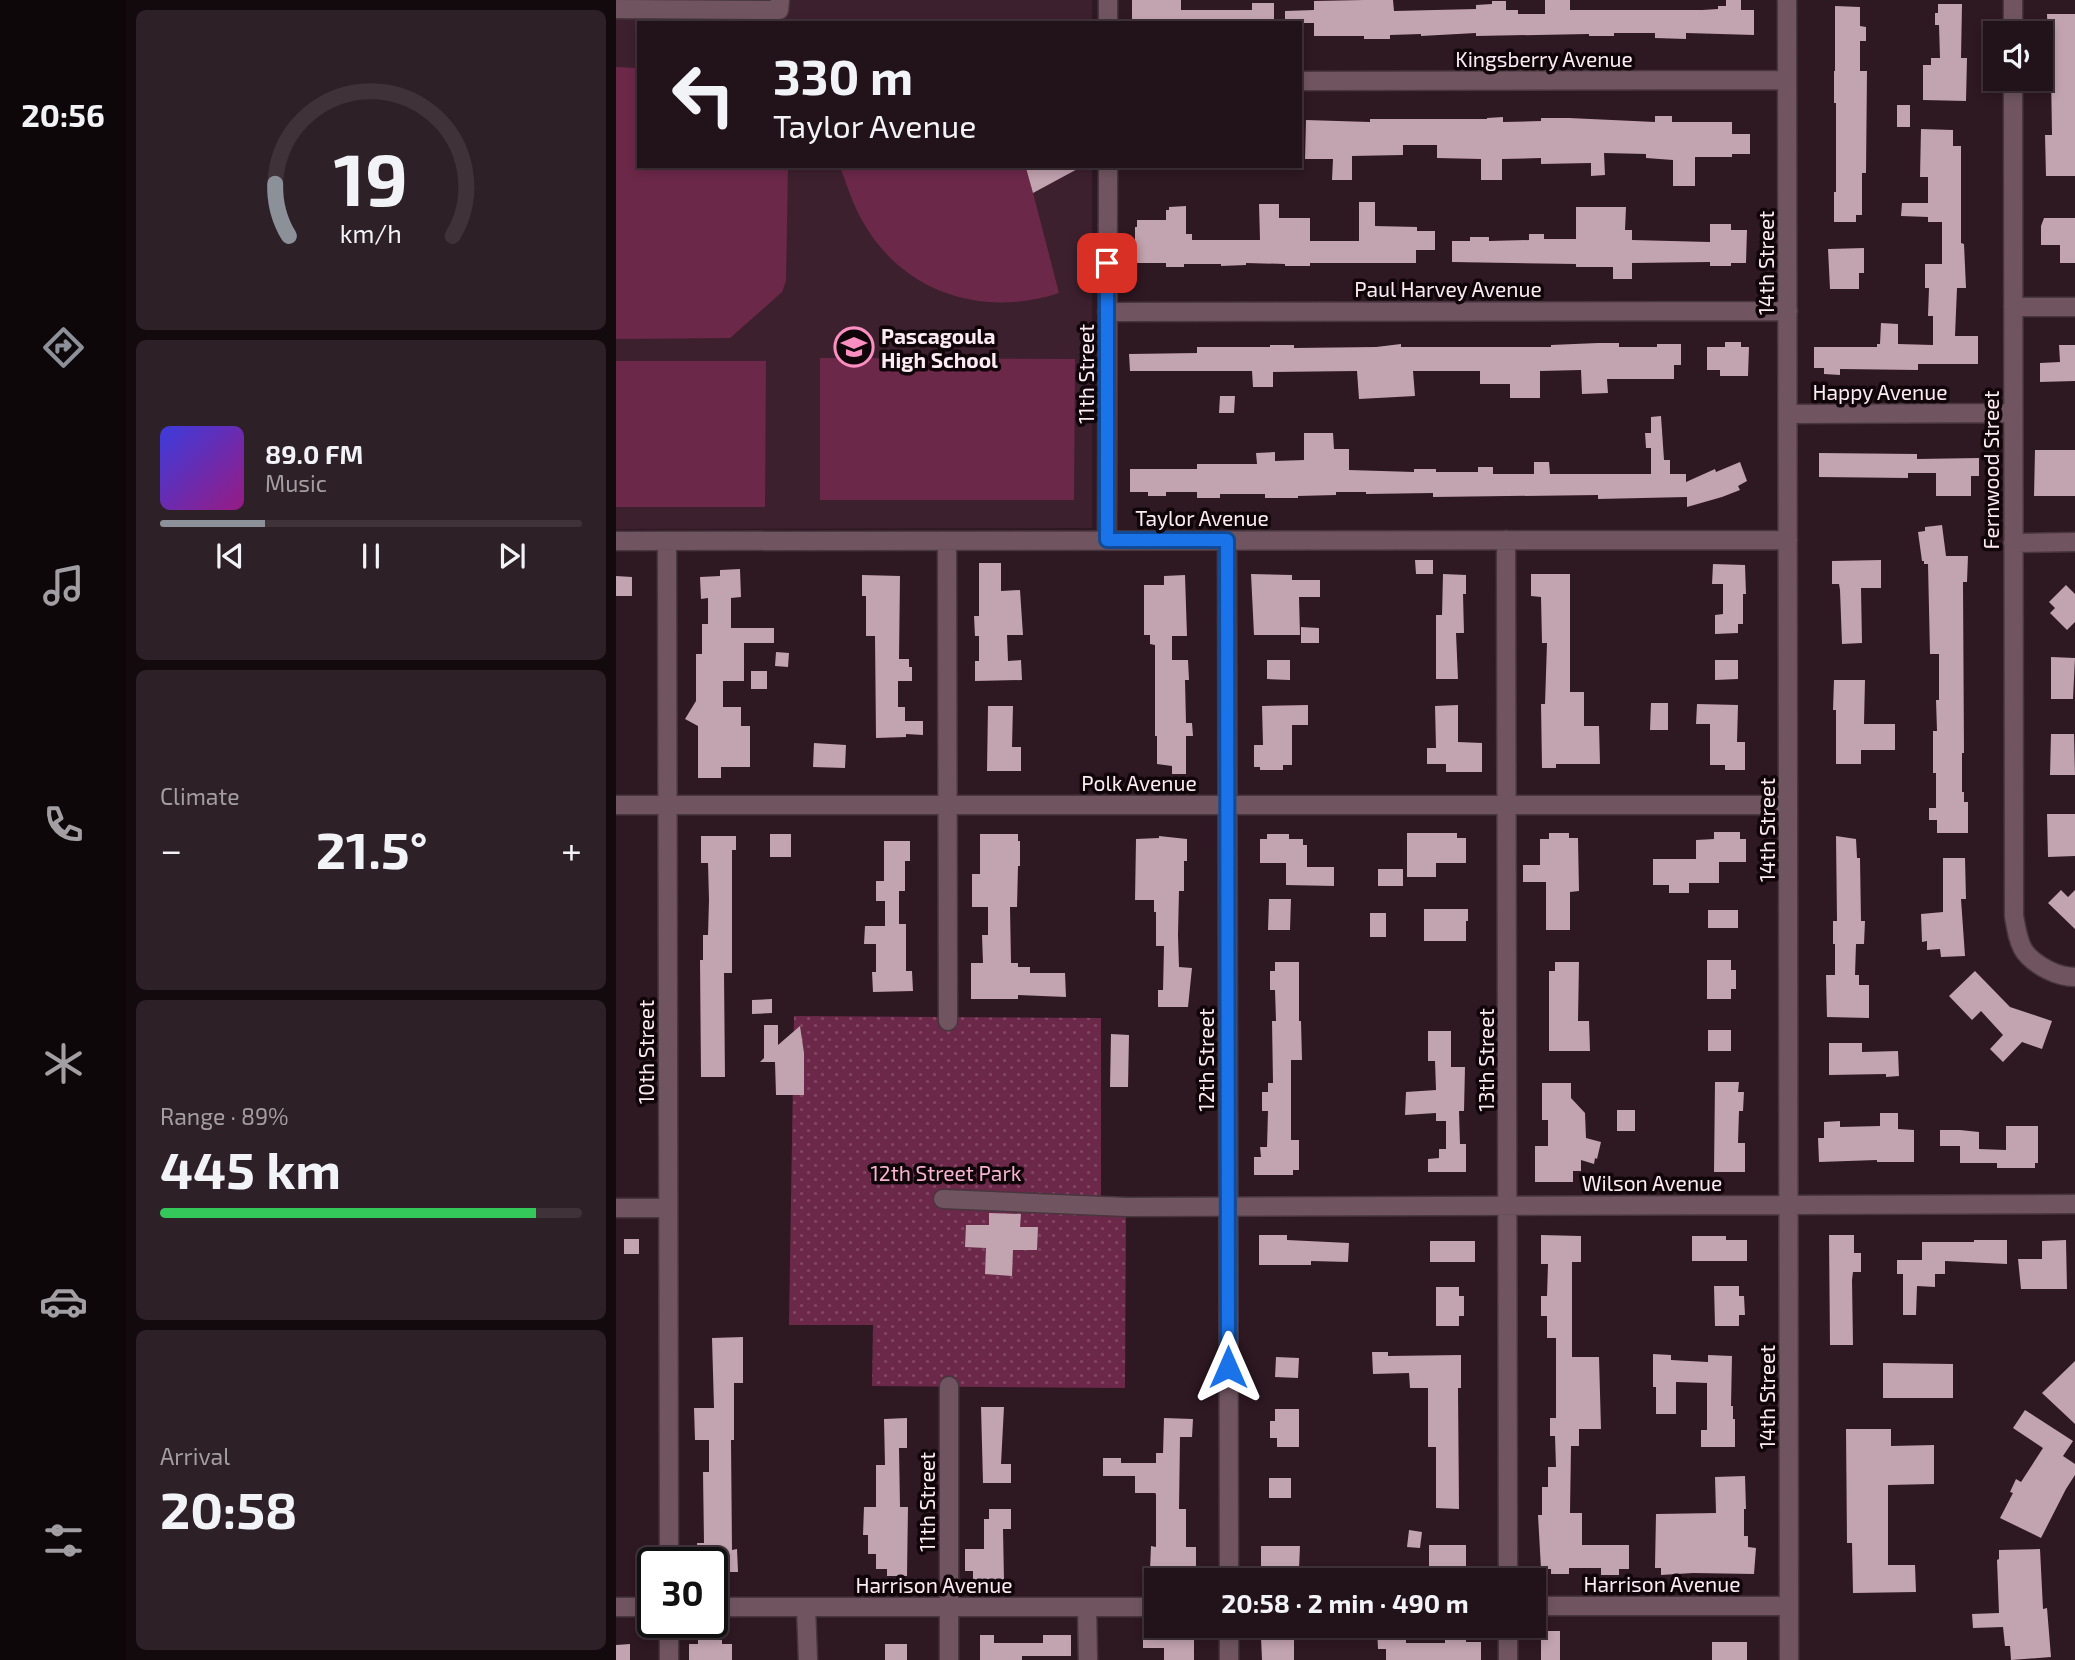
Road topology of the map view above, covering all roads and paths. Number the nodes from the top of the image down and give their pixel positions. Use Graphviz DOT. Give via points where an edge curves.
graph roads {
  1 [pos="780,0"];
  2 [pos="1108,0"];
  3 [pos="1787,0"];
  4 [pos="2012,0"];
  5 [pos="616,9"];
  6 [pos="1108,21"];
  7 [pos="2012,21"];
  8 [pos="1787,80"];
  9 [pos="1302,81"];
  10 [pos="2013,91"];
  11 [pos="1108,168"];
  12 [pos="2013,307"];
  13 [pos="2075,307"];
  14 [pos="1788,311"];
  15 [pos="1107,312"];
  16 [pos="1788,414"];
  17 [pos="2013,414"];
  18 [pos="1107,540"];
  19 [pos="1227,540"];
  20 [pos="1506,540"];
  21 [pos="1788,540"];
  22 [pos="616,541"];
  23 [pos="667,541"];
  24 [pos="947,541"];
  25 [pos="2075,542"];
  26 [pos="2013,543"];
  27 [pos="947,804"];
  28 [pos="1228,804"];
  29 [pos="1507,804"];
  30 [pos="1788,804"];
  31 [pos="616,805"];
  32 [pos="668,805"];
  33 [pos="2075,977"];
  34 [pos="948,1021"];
  35 [pos="943,1199"];
  36 [pos="2075,1204"];
  37 [pos="1507,1205"];
  38 [pos="1789,1205"];
  39 [pos="1228,1207"];
  40 [pos="616,1208"];
  41 [pos="667,1208"];
  42 [pos="948,1386"];
  43 [pos="669,1547"];
  44 [pos="1229,1568"];
  45 [pos="1508,1568"];
  46 [pos="1546,1606"];
  47 [pos="1789,1606"];
  48 [pos="616,1607"];
  49 [pos="637,1607"];
  50 [pos="728,1607"];
  51 [pos="806,1607"];
  52 [pos="948,1607"];
  53 [pos="1087,1607"];
  54 [pos="1144,1607"];
  55 [pos="669,1638"];
  56 [pos="1229,1638"];
  57 [pos="1508,1638"];
  58 [pos="669,1660"];
  59 [pos="808,1660"];
  60 [pos="949,1660"];
  61 [pos="1088,1660"];
  62 [pos="1229,1660"];
  63 [pos="1508,1660"];
  64 [pos="1789,1660"];
  1 -- 5 [label="street" via="779,10"];
  2 -- 6 [label="street"];
  3 -- 8 [label="street, 14th Street"];
  4 -- 7 [label="street"];
  8 -- 9 [label="street, Kingsberry Avenue"];
  8 -- 14 [label="street, 14th Street"];
  10 -- 12 [label="street, Fernwood Street"];
  11 -- 15 [label="street, 11th Street"];
  12 -- 13 [label="street"];
  12 -- 17 [label="street, Fernwood Street"];
  14 -- 15 [label="street, Paul Harvey Avenue"];
  14 -- 16 [label="street, 14th Street"];
  15 -- 18 [label="street, 11th Street"];
  16 -- 17 [label="street, Happy Avenue"];
  16 -- 21 [label="street, 14th Street"];
  17 -- 26 [label="street, Fernwood Street"];
  18 -- 19 [label="street, Taylor Avenue"];
  18 -- 24 [label="street, Taylor Avenue"];
  19 -- 20 [label="street, Taylor Avenue"];
  19 -- 28 [label="street, 12th Street"];
  20 -- 21 [label="street, Taylor Avenue"];
  20 -- 29 [label="street, 13th Street"];
  21 -- 30 [label="street, 14th Street"];
  22 -- 23 [label="street, Taylor Avenue"];
  23 -- 24 [label="street, Taylor Avenue"];
  23 -- 32 [label="street, 10th Street"];
  24 -- 27 [label="street"];
  25 -- 26 [label="street"];
  26 -- 33 [label="street, Fernwood Street" via="2014,916 2025,954 2053,972"];
  27 -- 28 [label="street, Polk Avenue"];
  27 -- 32 [label="street, Polk Avenue"];
  27 -- 34 [label="street"];
  28 -- 29 [label="street, Polk Avenue"];
  28 -- 39 [label="street, 12th Street"];
  29 -- 30 [label="street, Polk Avenue"];
  29 -- 37 [label="street, 13th Street"];
  30 -- 38 [label="street, 14th Street"];
  31 -- 32 [label="street, Polk Avenue"];
  32 -- 41 [label="street, 10th Street"];
  35 -- 39 [label="street, Wilson Avenue"];
  36 -- 38 [label="street, Wilson Avenue"];
  37 -- 38 [label="street, Wilson Avenue"];
  37 -- 39 [label="street, Wilson Avenue"];
  37 -- 45 [label="street, 13th Street"];
  38 -- 47 [label="street, 14th Street"];
  39 -- 44 [label="street, 12th Street"];
  40 -- 41 [label="street"];
  41 -- 43 [label="street, 10th Street"];
  42 -- 52 [label="street, 11th Street"];
  46 -- 47 [label="street, Harrison Avenue"];
  47 -- 64 [label="street, 14th Street"];
  48 -- 49 [label="street"];
  50 -- 51 [label="street, Harrison Avenue"];
  51 -- 52 [label="street, Harrison Avenue"];
  51 -- 59 [label="street"];
  52 -- 53 [label="street, Harrison Avenue"];
  52 -- 60 [label="street, 11th Street"];
  53 -- 54 [label="street, Harrison Avenue"];
  53 -- 61 [label="street"];
  55 -- 58 [label="street"];
  56 -- 62 [label="street"];
  57 -- 63 [label="street"];
}
